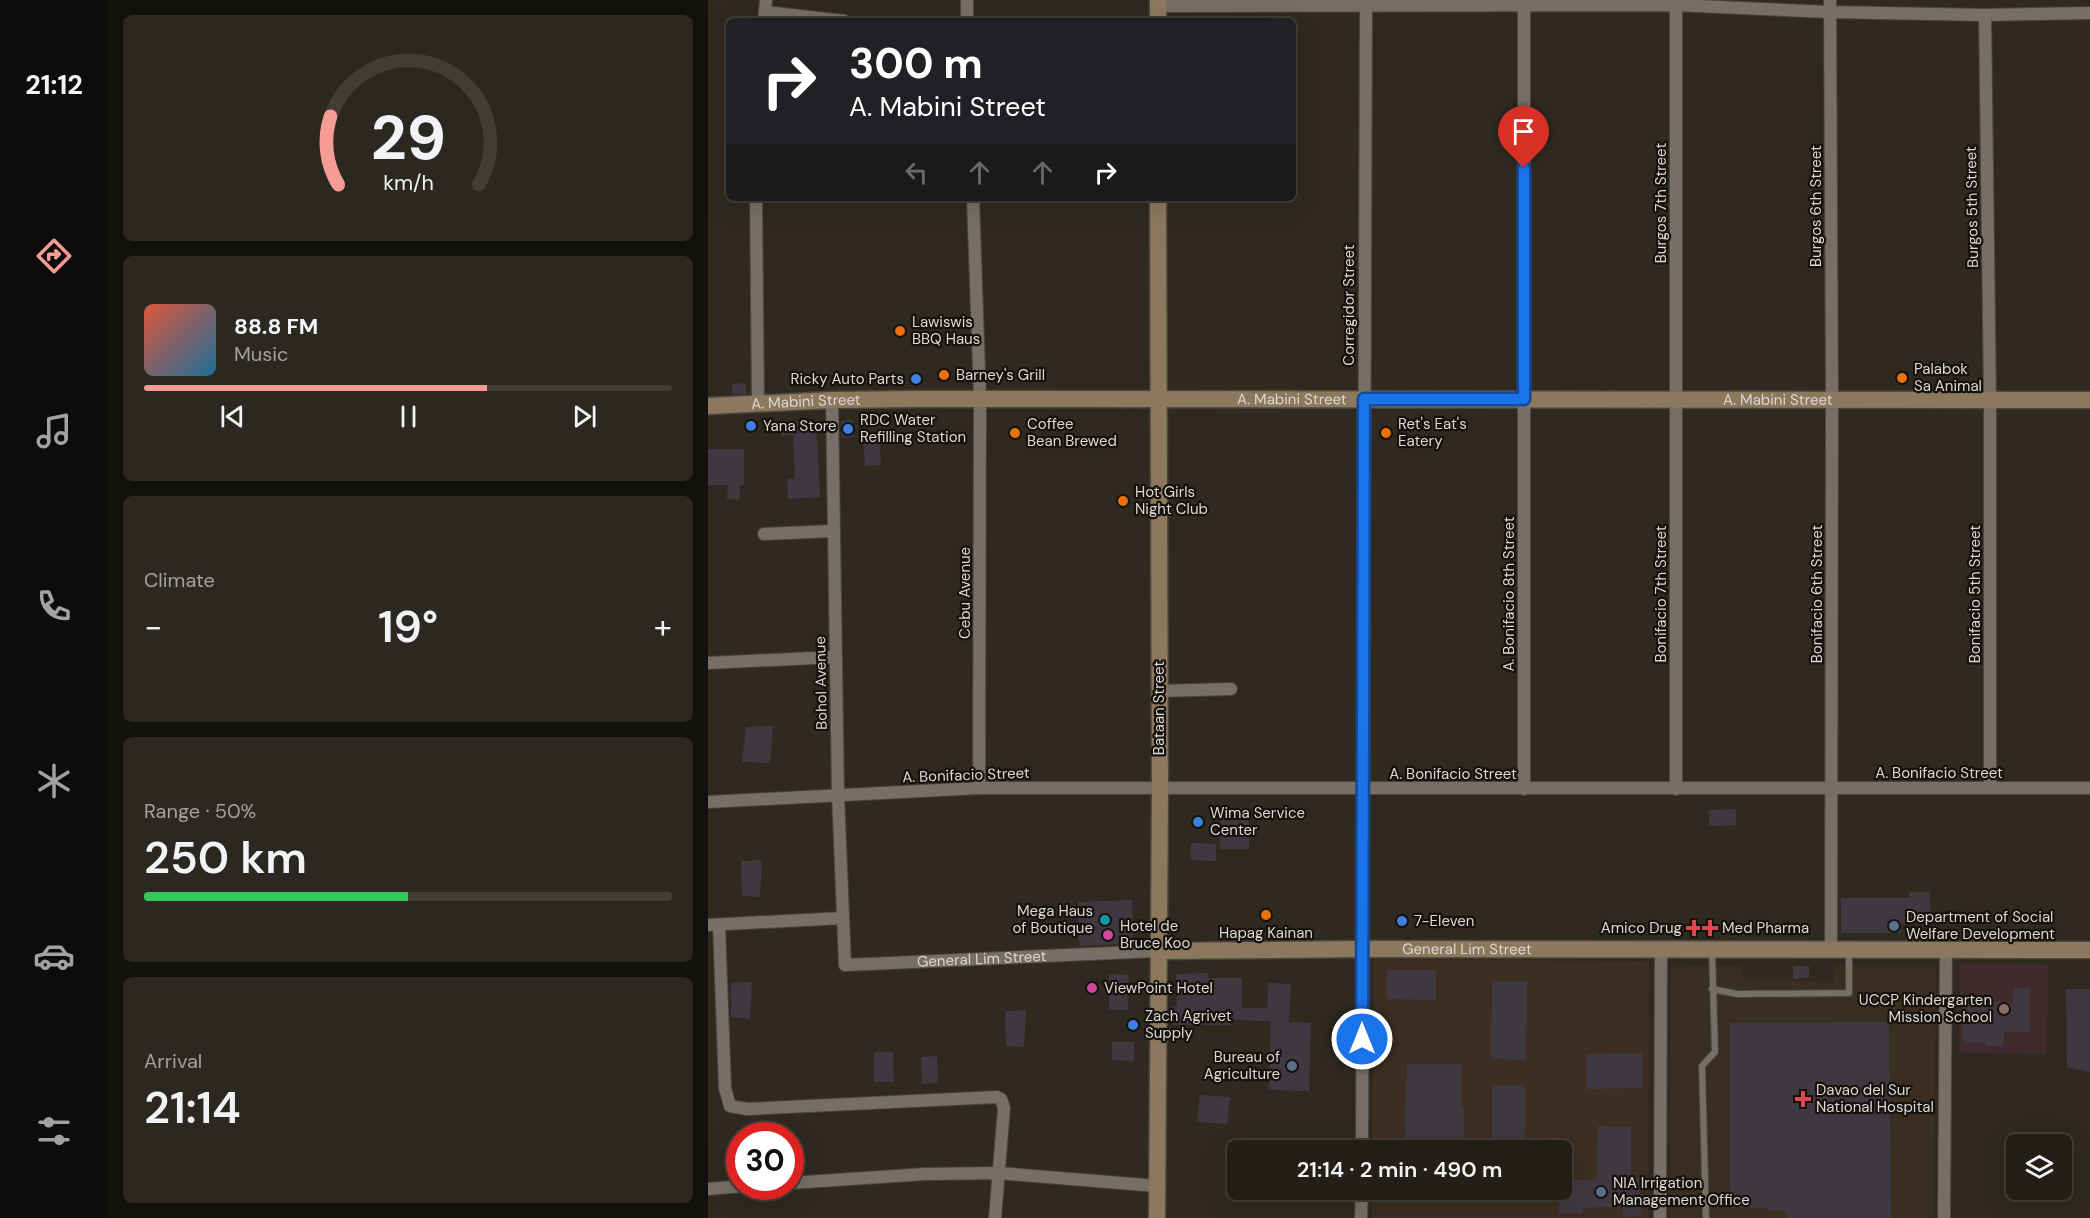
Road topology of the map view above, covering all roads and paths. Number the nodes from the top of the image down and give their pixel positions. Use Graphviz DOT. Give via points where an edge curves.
graph roads {
  1 [pos="967,0"];
  2 [pos="1366,3"];
  3 [pos="1524,5"];
  4 [pos="1676,5"];
  5 [pos="1830,6"];
  6 [pos="1158,9"];
  7 [pos="765,11"];
  8 [pos="2090,13"];
  9 [pos="1985,15"];
  10 [pos="820,18"];
  11 [pos="968,18"];
  12 [pos="756,201"];
  13 [pos="973,201"];
  14 [pos="1158,201"];
  15 [pos="980,399"];
  16 [pos="1159,399"];
  17 [pos="1364,399"];
  18 [pos="1524,399"];
  19 [pos="832,400"];
  20 [pos="1676,400"];
  21 [pos="1832,400"];
  22 [pos="1990,400"];
  23 [pos="2090,400"];
  24 [pos="758,403"];
  25 [pos="708,406"];
  26 [pos="833,531"];
  27 [pos="764,534"];
  28 [pos="835,657"];
  29 [pos="708,663"];
  30 [pos="1231,689"];
  31 [pos="1159,691"];
  32 [pos="1160,787"];
  33 [pos="979,788"];
  34 [pos="1990,788"];
  35 [pos="2090,788"];
  36 [pos="1363,789"];
  37 [pos="1524,789"];
  38 [pos="1676,789"];
  39 [pos="1831,789"];
  40 [pos="838,794"];
  41 [pos="708,802"];
  42 [pos="843,918"];
  43 [pos="714,925"];
  44 [pos="1362,949"];
  45 [pos="1661,949"];
  46 [pos="1712,949"];
  47 [pos="1831,950"];
  48 [pos="1849,950"];
  49 [pos="1946,950"];
  50 [pos="2090,950"];
  51 [pos="1158,951"];
  52 [pos="845,965"];
  53 [pos="1712,989"];
  54 [pos="1362,1140"];
  55 [pos="998,1173"];
  56 [pos="804,1182"];
  57 [pos="1157,1186"];
  58 [pos="726,1187"];
  59 [pos="708,1189"];
  60 [pos="1362,1200"];
  61 [pos="995,1218"];
  62 [pos="1157,1218"];
  63 [pos="1361,1218"];
  64 [pos="1660,1218"];
  65 [pos="1706,1218"];
  66 [pos="1944,1218"];
  1 -- 11 [label="street"];
  2 -- 3 [label="street"];
  2 -- 6 [label="street"];
  2 -- 17 [label="street, Corregidor Street"];
  3 -- 4 [label="street"];
  3 -- 18 [label="street, A. Bonifacio 8th Street"];
  4 -- 5 [label="street"];
  4 -- 20 [label="street, Burgos 7th Street"];
  5 -- 9 [label="street"];
  5 -- 21 [label="street, Burgos 6th Street"];
  7 -- 10 [label="street"];
  8 -- 9 [label="street"];
  9 -- 22 [label="street, Burgos 5th Street"];
  12 -- 24 [label="street"];
  13 -- 15 [label="street, Cebu Avenue"];
  14 -- 16 [label="street, Bataan Street"];
  15 -- 16 [label="street, A. Mabini Street"];
  15 -- 19 [label="street, A. Mabini Street"];
  15 -- 33 [label="street, Cebu Avenue"];
  16 -- 17 [label="street, A. Mabini Street"];
  16 -- 31 [label="street, Bataan Street"];
  17 -- 18 [label="street, A. Mabini Street"];
  17 -- 36 [label="street, Corregidor Street"];
  18 -- 20 [label="street, A. Mabini Street"];
  18 -- 37 [label="street, A. Bonifacio 8th Street"];
  19 -- 24 [label="street, A. Mabini Street"];
  19 -- 26 [label="street, Bohol Avenue"];
  20 -- 21 [label="street, A. Mabini Street"];
  20 -- 38 [label="street, Bonifacio 7th Street"];
  21 -- 22 [label="street, A. Mabini Street"];
  21 -- 39 [label="street, Bonifacio 6th Street"];
  22 -- 23 [label="street, A. Mabini Street"];
  22 -- 34 [label="street, Bonifacio 5th Street"];
  24 -- 25 [label="street, A. Mabini Street"];
  26 -- 27 [label="street"];
  26 -- 28 [label="street, Bohol Avenue"];
  28 -- 29 [label="street"];
  28 -- 40 [label="street, Bohol Avenue"];
  30 -- 31 [label="street"];
  31 -- 32 [label="street, Bataan Street"];
  32 -- 33 [label="street, A. Bonifacio Street"];
  32 -- 36 [label="street, A. Bonifacio Street"];
  32 -- 51 [label="street, Bataan Street"];
  33 -- 40 [label="street, A. Bonifacio Street"];
  34 -- 35 [label="street, A. Bonifacio Street"];
  34 -- 39 [label="street, A. Bonifacio Street"];
  36 -- 37 [label="street, A. Bonifacio Street"];
  36 -- 44 [label="street, Corregidor Street"];
  37 -- 38 [label="street, A. Bonifacio Street"];
  38 -- 39 [label="street, A. Bonifacio Street"];
  39 -- 47 [label="street, Bonifacio 6th Street"];
  40 -- 41 [label="street, A. Bonifacio Street"];
  40 -- 42 [label="street, Bohol Avenue"];
  42 -- 43 [label="street"];
  42 -- 52 [label="street, Bohol Avenue"];
  43 -- 55 [label="street" via="729,1106 747,1109 997,1097 1004,1108"];
  44 -- 45 [label="street, General Lim Street"];
  44 -- 51 [label="street, General Lim Street"];
  44 -- 54 [label="street, Corregidor Street"];
  45 -- 46 [label="street, General Lim Street"];
  45 -- 64 [label="street"];
  46 -- 47 [label="street, General Lim Street"];
  46 -- 53 [label="lane"];
  47 -- 48 [label="street, General Lim Street"];
  48 -- 49 [label="street, General Lim Street"];
  48 -- 53 [label="lane" via="1849,993 1737,994"];
  49 -- 50 [label="street, General Lim Street"];
  49 -- 66 [label="street"];
  51 -- 52 [label="street, General Lim Street"];
  51 -- 57 [label="street, Bataan Street"];
  53 -- 65 [label="lane" via="1715,1052 1702,1066"];
  55 -- 56 [label="street"];
  55 -- 57 [label="street"];
  55 -- 61 [label="street"];
  57 -- 62 [label="street, Bataan Street"];
  58 -- 59 [label="street"];
  60 -- 63 [label="street"];
}
